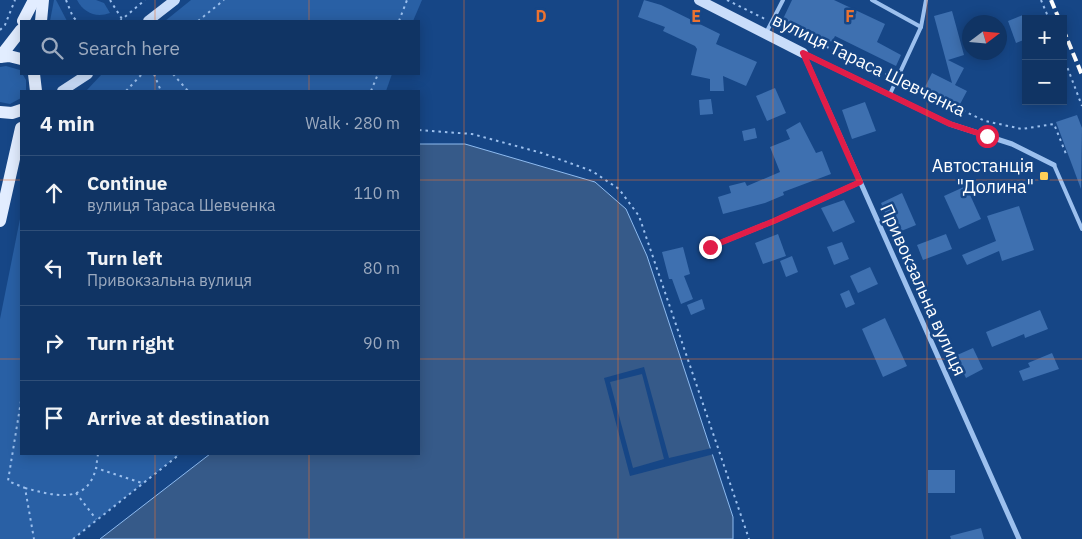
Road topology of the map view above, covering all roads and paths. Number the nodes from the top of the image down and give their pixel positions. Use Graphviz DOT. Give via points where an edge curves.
graph roads {
  1 [pos="15,0"];
  2 [pos="34,0"];
  3 [pos="43,0"];
  4 [pos="66,0"];
  5 [pos="110,0"];
  6 [pos="145,0"];
  7 [pos="175,0"];
  8 [pos="224,0"];
  9 [pos="407,0"];
  10 [pos="699,0"];
  11 [pos="783,0"];
  12 [pos="872,0"];
  13 [pos="926,0"];
  14 [pos="1041,0"];
  15 [pos="1047,15"];
  16 [pos="24,20"];
  17 [pos="41,20"];
  18 [pos="76,20"];
  19 [pos="121,20"];
  20 [pos="149,20"];
  21 [pos="199,20"];
  22 [pos="399,20"];
  23 [pos="20,25"];
  24 [pos="921,27"];
  25 [pos="0,30"];
  26 [pos="20,31"];
  27 [pos="766,33"];
  28 [pos="0,44"];
  29 [pos="803,53"];
  30 [pos="0,57"];
  31 [pos="20,59"];
  32 [pos="1065,60"];
  33 [pos="34,75"];
  34 [pos="86,75"];
  35 [pos="141,75"];
  36 [pos="154,75"];
  37 [pos="174,75"];
  38 [pos="378,75"];
  39 [pos="36,90"];
  40 [pos="64,90"];
  41 [pos="127,90"];
  42 [pos="161,90"];
  43 [pos="187,90"];
  44 [pos="371,90"];
  45 [pos="890,94"];
  46 [pos="1082,106"];
  47 [pos="20,110"];
  48 [pos="0,112"];
  49 [pos="420,130"];
  50 [pos="20,133"];
  51 [pos="20,157"];
  52 [pos="1054,165"];
  53 [pos="10,180"];
  54 [pos="860,182"];
  55 [pos="0,221"];
  56 [pos="1082,229"];
  57 [pos="710,247"];
  58 [pos="20,413"];
  59 [pos="98,455"];
  60 [pos="179,455"];
  61 [pos="96,468"];
  62 [pos="143,483"];
  63 [pos="25,488"];
  64 [pos="76,493"];
  65 [pos="97,520"];
  66 [pos="34,539"];
  67 [pos="73,539"];
  68 [pos="750,539"];
  69 [pos="1019,539"];
  1 -- 25 [label="path"];
  2 -- 16 [label="main road"];
  3 -- 17 [label="main road"];
  4 -- 18 [label="path"];
  5 -- 19 [label="path"];
  6 -- 19 [label="path"];
  7 -- 20 [label="street"];
  8 -- 21 [label="path"];
  9 -- 22 [label="path"];
  10 -- 27 [label="street, вулиця Тараса Шевченка"];
  11 -- 27 [label="lane"];
  12 -- 24 [label="lane"];
  13 -- 24 [label="lane"];
  14 -- 15 [label="path"];
  23 -- 28 [label="main road"];
  24 -- 45 [label="lane"];
  26 -- 30 [label="main road"];
  27 -- 29 [label="street, вулиця Тараса Шевченка"];
  29 -- 45 [label="street, вулиця Тараса Шевченка"];
  29 -- 54 [label="street, Привокзальна вулиця"];
  30 -- 31 [label="main road"];
  32 -- 46 [label="path"];
  33 -- 39 [label="main road"];
  34 -- 40 [label="street"];
  35 -- 41 [label="path"];
  36 -- 42 [label="path"];
  37 -- 43 [label="path"];
  38 -- 44 [label="path"];
  45 -- 52 [label="street, вулиця Тараса Шевченка" via="950,124 1012,144"];
  47 -- 48 [label="main road"];
  49 -- 68 [label="path" via="472,134 542,153 592,170 619,189 639,216"];
  50 -- 53 [label="main road"];
  51 -- 53 [label="main road"];
  52 -- 56 [label="lane"];
  53 -- 55 [label="main road"];
  54 -- 57 [label="street"];
  54 -- 69 [label="street, Привокзальна вулиця"];
  58 -- 63 [label="path" via="8,481"];
  59 -- 61 [label="path"];
  60 -- 62 [label="path"];
  61 -- 62 [label="path"];
  61 -- 64 [label="path" via="86,487"];
  62 -- 65 [label="path"];
  63 -- 64 [label="path" via="64,497"];
  63 -- 66 [label="path"];
  64 -- 65 [label="path"];
  65 -- 67 [label="path"];
}
